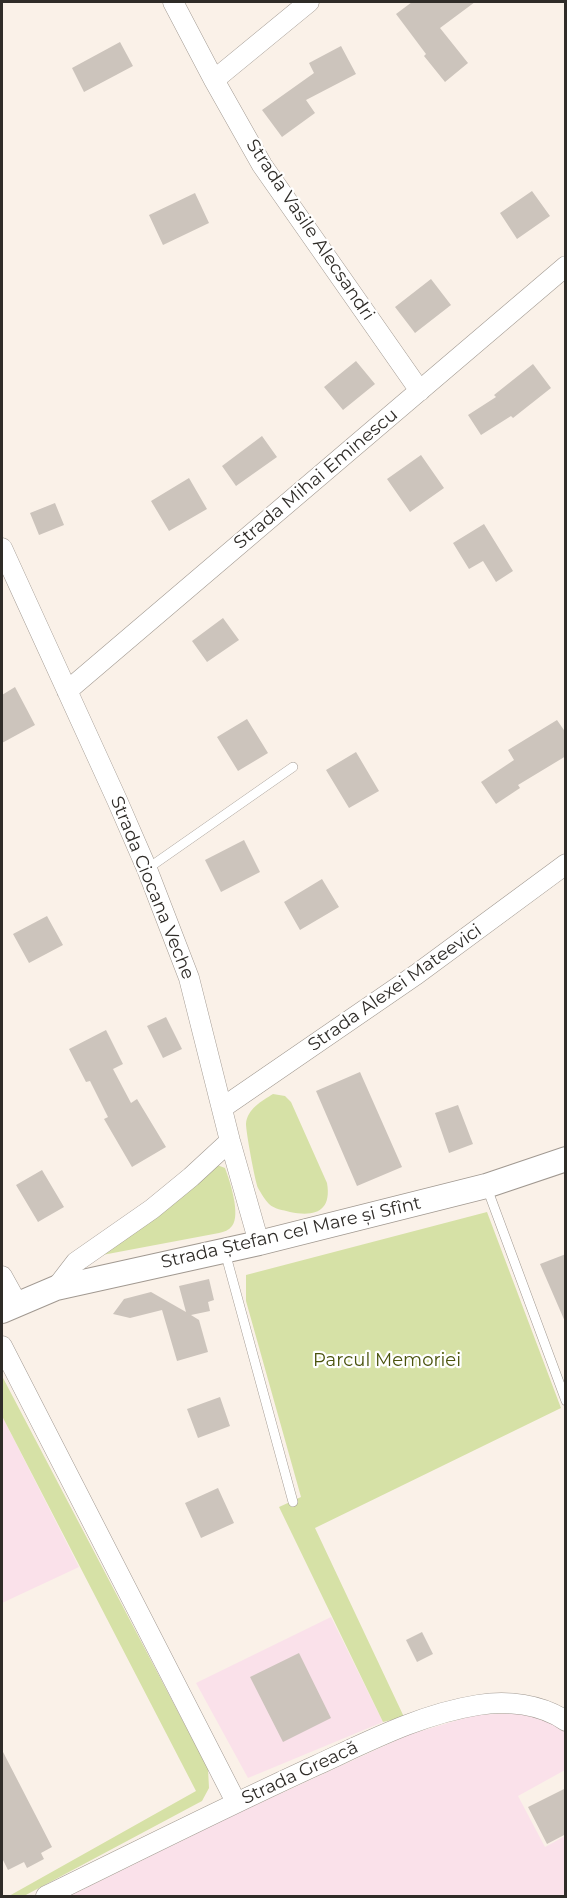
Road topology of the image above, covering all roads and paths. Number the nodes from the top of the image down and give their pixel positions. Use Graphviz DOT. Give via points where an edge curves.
graph roads {
  1 [pos="173,2"];
  2 [pos="309,2"];
  3 [pos="214,80"];
  4 [pos="566,266"];
  5 [pos="420,391"];
  6 [pos="2,548"];
  7 [pos="66,691"];
  8 [pos="292,767"];
  9 [pos="566,864"];
  10 [pos="147,869"];
  11 [pos="222,1108"];
  12 [pos="230,1141"];
  13 [pos="566,1159"];
  14 [pos="486,1186"];
  15 [pos="259,1243"];
  16 [pos="224,1250"];
  17 [pos="2,1276"];
  18 [pos="56,1288"];
  19 [pos="9,1307"];
  20 [pos="2,1346"];
  21 [pos="566,1401"];
  22 [pos="293,1502"];
  23 [pos="566,1721"];
  24 [pos="236,1802"];
  25 [pos="46,1896"];
  1 -- 3 [label="street, Strada Vasile Alecsandri"];
  2 -- 3 [label="street"];
  3 -- 5 [label="street, Strada Vasile Alecsandri" via="262,165"];
  4 -- 5 [label="street, Strada Mihai Eminescu"];
  5 -- 7 [label="street, Strada Mihai Eminescu"];
  6 -- 7 [label="street, Strada Ciocana Veche"];
  7 -- 10 [label="street, Strada Ciocana Veche"];
  8 -- 10 [label="lane"];
  9 -- 11 [label="street, Strada Alexei Mateevici" via="417,974"];
  10 -- 11 [label="street, Strada Ciocana Veche" via="189,978"];
  11 -- 12 [label="street, Strada Ciocana Veche"];
  12 -- 15 [label="street, Strada Ciocana Veche"];
  12 -- 18 [label="street" via="152,1209 76,1262"];
  13 -- 14 [label="street, Strada Ștefan cel Mare și Sfînt"];
  14 -- 15 [label="street, Strada Ștefan cel Mare și Sfînt"];
  14 -- 21 [label="lane"];
  15 -- 16 [label="street, Strada Ștefan cel Mare și Sfînt"];
  16 -- 18 [label="street, Strada Ștefan cel Mare și Sfînt"];
  16 -- 22 [label="lane"];
  17 -- 19 [label="street"];
  18 -- 19 [label="street, Strada Ștefan cel Mare și Sfînt"];
  20 -- 24 [label="street"];
  23 -- 24 [label="street, Strada Greacă" via="553,1712 515,1703 480,1704 447,1712 401,1726"];
  24 -- 25 [label="street, Strada Greacă"];
}
